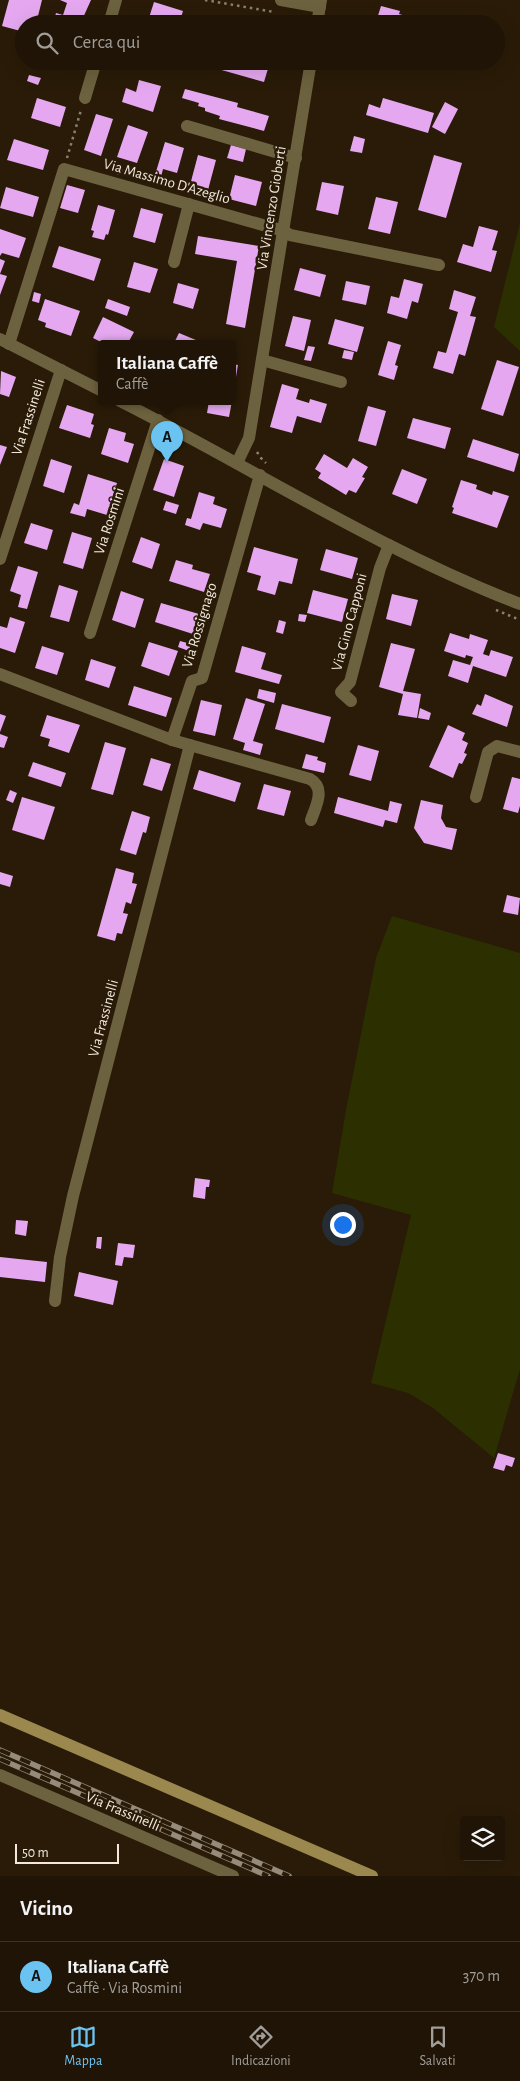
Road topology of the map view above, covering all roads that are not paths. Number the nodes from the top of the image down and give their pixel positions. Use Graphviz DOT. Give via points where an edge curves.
graph roads {
  1 [pos="116,0"];
  2 [pos="321,4"];
  3 [pos="280,6"];
  4 [pos="112,15"];
  5 [pos="93,70"];
  6 [pos="310,70"];
  7 [pos="84,98"];
  8 [pos="187,126"];
  9 [pos="296,158"];
  10 [pos="189,204"];
  11 [pos="284,231"];
  12 [pos="174,262"];
  13 [pos="439,265"];
  14 [pos="5,341"];
  15 [pos="262,360"];
  16 [pos="60,370"];
  17 [pos="341,382"];
  18 [pos="98,390"];
  19 [pos="128,405"];
  20 [pos="158,420"];
  21 [pos="237,463"];
  22 [pos="260,475"];
  23 [pos="389,545"];
  24 [pos="0,560"];
  25 [pos="520,604"];
  26 [pos="90,633"];
  27 [pos="0,674"];
  28 [pos="351,701"];
  29 [pos="172,740"];
  30 [pos="190,745"];
  31 [pos="520,752"];
  32 [pos="476,797"];
  33 [pos="311,820"];
  34 [pos="55,1301"];
  35 [pos="0,1715"];
  36 [pos="0,1775"];
  37 [pos="232,1876"];
  38 [pos="372,1876"];
  1 -- 4 [label="street"];
  2 -- 3 [label="street"];
  5 -- 7 [label="street"];
  6 -- 9 [label="street, Via Vincenzo Gioberti"];
  8 -- 9 [label="street"];
  9 -- 11 [label="street, Via Vincenzo Gioberti"];
  10 -- 11 [label="street, Via Massimo D'Azeglio"];
  10 -- 12 [label="street"];
  10 -- 14 [label="street, Via Massimo D'Azeglio" via="64,169"];
  11 -- 13 [label="street, Via Massimo D'Azeglio" via="290,235"];
  11 -- 15 [label="street, Via Vincenzo Gioberti"];
  14 -- 16 [label="street"];
  15 -- 17 [label="street"];
  15 -- 21 [label="street, Via Vincenzo Gioberti" via="249,438"];
  16 -- 18 [label="street"];
  16 -- 24 [label="street, Via Frassinelli"];
  19 -- 20 [label="street"];
  20 -- 21 [label="street"];
  20 -- 26 [label="street, Via Rosmini"];
  21 -- 22 [label="street"];
  22 -- 23 [label="street"];
  22 -- 29 [label="street, Via Rossignago" via="202,678 192,681"];
  23 -- 25 [label="street" via="442,572"];
  23 -- 28 [label="street, Via Gino Capponi" via="350,682 341,692"];
  27 -- 29 [label="street"];
  29 -- 30 [label="street"];
  30 -- 33 [label="street" via="317,783 320,789"];
  30 -- 34 [label="street, Via Frassinelli" via="73,1196 60,1257"];
  31 -- 32 [label="street" via="498,746 488,752"];
  35 -- 38 [label="main road"];
  36 -- 37 [label="street, Via Frassinelli"];
}
